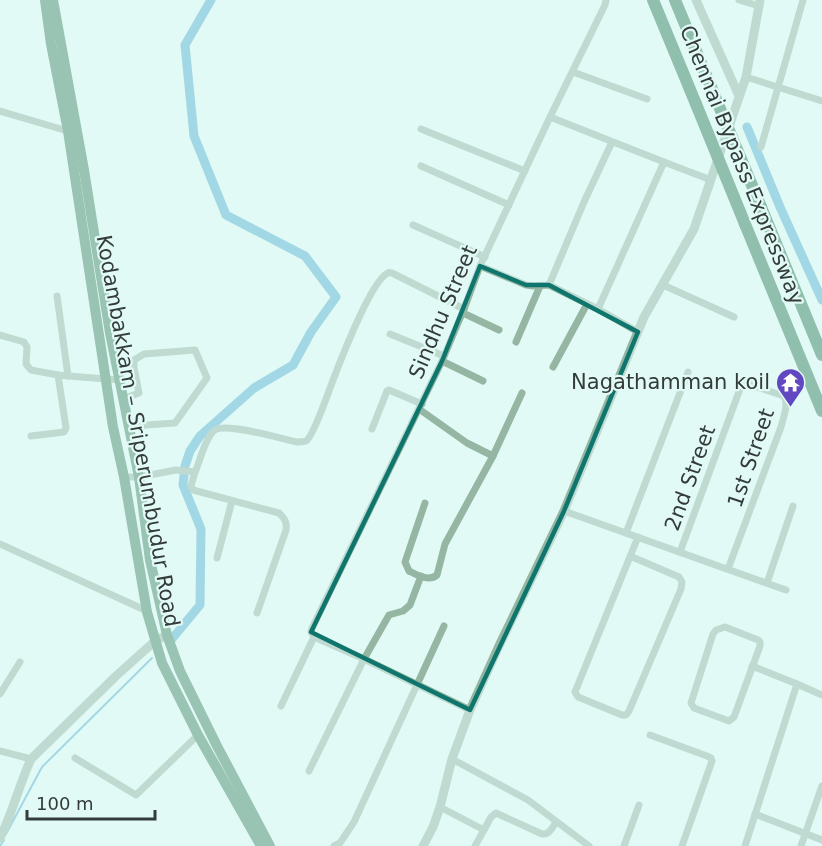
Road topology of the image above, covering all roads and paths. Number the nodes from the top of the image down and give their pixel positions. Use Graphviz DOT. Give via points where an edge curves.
graph roads {
  1 [pos="45,0"];
  2 [pos="53,0"];
  3 [pos="606,0"];
  4 [pos="653,0"];
  5 [pos="675,0"];
  6 [pos="696,0"];
  7 [pos="739,0"];
  8 [pos="803,0"];
  9 [pos="760,3"];
  10 [pos="573,72"];
  11 [pos="746,77"];
  12 [pos="778,88"];
  13 [pos="739,96"];
  14 [pos="647,99"];
  15 [pos="822,101"];
  16 [pos="0,111"];
  17 [pos="550,117"];
  18 [pos="421,129"];
  19 [pos="72,132"];
  20 [pos="612,142"];
  21 [pos="761,147"];
  22 [pos="664,162"];
  23 [pos="421,166"];
  24 [pos="525,171"];
  25 [pos="711,180"];
  26 [pos="509,205"];
  27 [pos="413,225"];
  28 [pos="485,257"];
  29 [pos="480,266"];
  30 [pos="549,285"];
  31 [pos="663,285"];
  32 [pos="540,286"];
  33 [pos="57,296"];
  34 [pos="587,304"];
  35 [pos="598,309"];
  36 [pos="464,311"];
  37 [pos="735,317"];
  38 [pos="499,330"];
  39 [pos="638,332"];
  40 [pos="390,334"];
  41 [pos="0,335"];
  42 [pos="516,342"];
  43 [pos="822,355"];
  44 [pos="443,358"];
  45 [pos="553,367"];
  46 [pos="688,372"];
  47 [pos="58,375"];
  48 [pos="68,376"];
  49 [pos="106,380"];
  50 [pos="120,381"];
  51 [pos="483,381"];
  52 [pos="745,383"];
  53 [pos="522,393"];
  54 [pos="123,399"];
  55 [pos="420,406"];
  56 [pos="822,411"];
  57 [pos="128,428"];
  58 [pos="372,429"];
  59 [pos="31,436"];
  60 [pos="493,456"];
  61 [pos="192,472"];
  62 [pos="124,477"];
  63 [pos="139,477"];
  64 [pos="232,501"];
  65 [pos="425,503"];
  66 [pos="793,506"];
  67 [pos="564,511"];
  68 [pos="626,533"];
  69 [pos="638,537"];
  70 [pos="0,544"];
  71 [pos="680,552"];
  72 [pos="630,556"];
  73 [pos="217,558"];
  74 [pos="728,569"];
  75 [pos="421,576"];
  76 [pos="767,583"];
  77 [pos="786,590"];
  78 [pos="147,611"];
  79 [pos="257,613"];
  80 [pos="444,626"];
  81 [pos="167,635"];
  82 [pos="314,637"];
  83 [pos="155,641"];
  84 [pos="364,659"];
  85 [pos="20,662"];
  86 [pos="752,666"];
  87 [pos="796,684"];
  88 [pos="416,685"];
  89 [pos="0,694"];
  90 [pos="822,695"];
  91 [pos="281,706"];
  92 [pos="470,710"];
  93 [pos="198,735"];
  94 [pos="650,735"];
  95 [pos="0,751"];
  96 [pos="75,758"];
  97 [pos="31,759"];
  98 [pos="452,759"];
  99 [pos="309,771"];
  100 [pos="822,786"];
  101 [pos="639,805"];
  102 [pos="440,807"];
  103 [pos="755,814"];
  104 [pos="556,822"];
  105 [pos="484,830"];
  106 [pos="806,833"];
  107 [pos="0,838"];
  108 [pos="822,840"];
  109 [pos="578,843"];
  110 [pos="261,846"];
  111 [pos="270,846"];
  112 [pos="334,846"];
  113 [pos="423,846"];
  114 [pos="476,846"];
  115 [pos="589,846"];
  116 [pos="624,846"];
  117 [pos="682,846"];
  118 [pos="745,846"];
  119 [pos="801,846"];
  1 -- 19 [label="main road, Kodambakkam – Sriperumbudur Road"];
  2 -- 19 [label="main road, Kodambakkam – Sriperumbudur Road"];
  3 -- 10 [label="street, Sindhu Street"];
  4 -- 56 [label="highway, Chennai Bypass Expressway, bridge"];
  5 -- 43 [label="highway, Chennai Bypass Expressway, bridge"];
  6 -- 13 [label="street"];
  7 -- 9 [label="street"];
  8 -- 12 [label="street"];
  9 -- 11 [label="street"];
  10 -- 14 [label="street"];
  10 -- 17 [label="street, Sindhu Street"];
  11 -- 12 [label="street"];
  11 -- 13 [label="street"];
  12 -- 15 [label="street"];
  12 -- 21 [label="street"];
  13 -- 25 [label="street"];
  16 -- 19 [label="street"];
  17 -- 20 [label="street"];
  17 -- 24 [label="street, Sindhu Street"];
  18 -- 24 [label="street"];
  19 -- 49 [label="main road, Kodambakkam – Sriperumbudur Road"];
  19 -- 50 [label="main road, Kodambakkam – Sriperumbudur Road" via="84,170"];
  20 -- 22 [label="street"];
  20 -- 30 [label="street"];
  22 -- 25 [label="street"];
  22 -- 35 [label="street"];
  23 -- 26 [label="street"];
  24 -- 26 [label="street, Sindhu Street"];
  25 -- 31 [label="street" via="694,230"];
  26 -- 28 [label="street, Sindhu Street"];
  27 -- 28 [label="street"];
  28 -- 29 [label="street, Sindhu Street"];
  29 -- 32 [label="street" via="526,285"];
  29 -- 36 [label="street, Sindhu Street"];
  30 -- 32 [label="street"];
  30 -- 34 [label="street"];
  31 -- 37 [label="street"];
  31 -- 39 [label="street"];
  32 -- 42 [label="street"];
  33 -- 48 [label="street"];
  34 -- 35 [label="street"];
  34 -- 45 [label="street"];
  35 -- 39 [label="street"];
  36 -- 38 [label="street"];
  36 -- 44 [label="street, Sindhu Street"];
  36 -- 61 [label="street" via="392,273 386,274 366,302 308,440 297,442 244,430 218,429"];
  39 -- 67 [label="street"];
  40 -- 44 [label="street"];
  41 -- 47 [label="street" via="24,342 26,364 31,370"];
  44 -- 51 [label="street"];
  44 -- 55 [label="street, Sindhu Street"];
  46 -- 68 [label="street"];
  47 -- 48 [label="street"];
  47 -- 59 [label="street" via="65,430"];
  48 -- 49 [label="street"];
  49 -- 50 [label="street"];
  49 -- 62 [label="main road, Kodambakkam – Sriperumbudur Road"];
  50 -- 54 [label="main road, Kodambakkam – Sriperumbudur Road"];
  52 -- 71 [label="street, 2nd Street"];
  52 -- 74 [label="street, 1st Street" via="784,396 786,404 771,456"];
  53 -- 60 [label="street"];
  54 -- 57 [label="main road, Kodambakkam – Sriperumbudur Road"];
  54 -- 57 [label="street" via="139,393 134,368 138,357 195,350 207,378 175,423"];
  55 -- 58 [label="street" via="389,390"];
  55 -- 60 [label="street" via="466,443"];
  55 -- 82 [label="street, Sindhu Street" via="312,628"];
  57 -- 63 [label="main road, Kodambakkam – Sriperumbudur Road"];
  60 -- 75 [label="street" via="445,544 437,575"];
  61 -- 63 [label="street" via="176,470"];
  61 -- 64 [label="street" via="193,490"];
  62 -- 63 [label="street"];
  62 -- 78 [label="main road, Kodambakkam – Sriperumbudur Road"];
  63 -- 81 [label="main road, Kodambakkam – Sriperumbudur Road" via="150,560"];
  64 -- 73 [label="street"];
  64 -- 79 [label="street" via="279,513 286,523"];
  65 -- 75 [label="street" via="405,562 409,571"];
  66 -- 76 [label="street"];
  67 -- 68 [label="street"];
  67 -- 92 [label="street"];
  68 -- 69 [label="street"];
  69 -- 71 [label="street"];
  69 -- 72 [label="street"];
  70 -- 78 [label="street"];
  71 -- 74 [label="street"];
  72 -- 72 [label="street" via="680,577 682,582 629,711 622,715 578,697 575,692"];
  74 -- 76 [label="street"];
  75 -- 84 [label="street" via="410,604 404,611 389,615"];
  76 -- 77 [label="street"];
  78 -- 83 [label="main road, Kodambakkam – Sriperumbudur Road"];
  80 -- 88 [label="street"];
  81 -- 83 [label="street"];
  81 -- 111 [label="main road, Kodambakkam – Sriperumbudur Road" via="180,671"];
  82 -- 84 [label="street"];
  82 -- 91 [label="street, Sindhu Street"];
  83 -- 93 [label="main road, Kodambakkam – Sriperumbudur Road"];
  83 -- 97 [label="street"];
  84 -- 88 [label="street"];
  84 -- 99 [label="street"];
  85 -- 89 [label="street"];
  86 -- 86 [label="street" via="760,642 725,627 716,630 691,705 732,720"];
  86 -- 87 [label="street"];
  87 -- 90 [label="street"];
  87 -- 103 [label="street"];
  88 -- 92 [label="street"];
  88 -- 112 [label="street" via="354,822"];
  92 -- 98 [label="street"];
  93 -- 96 [label="street" via="136,795"];
  93 -- 110 [label="main road, Kodambakkam – Sriperumbudur Road"];
  94 -- 117 [label="street" via="712,761"];
  95 -- 97 [label="street"];
  97 -- 107 [label="street"];
  98 -- 102 [label="street"];
  98 -- 104 [label="street" via="528,800"];
  100 -- 106 [label="street"];
  101 -- 116 [label="street"];
  102 -- 105 [label="street"];
  102 -- 113 [label="street"];
  103 -- 106 [label="street"];
  103 -- 118 [label="street"];
  104 -- 105 [label="street" via="549,832 542,834 496,813"];
  104 -- 109 [label="street"];
  105 -- 114 [label="street"];
  106 -- 108 [label="street"];
  106 -- 119 [label="street"];
  109 -- 115 [label="street"];
}
